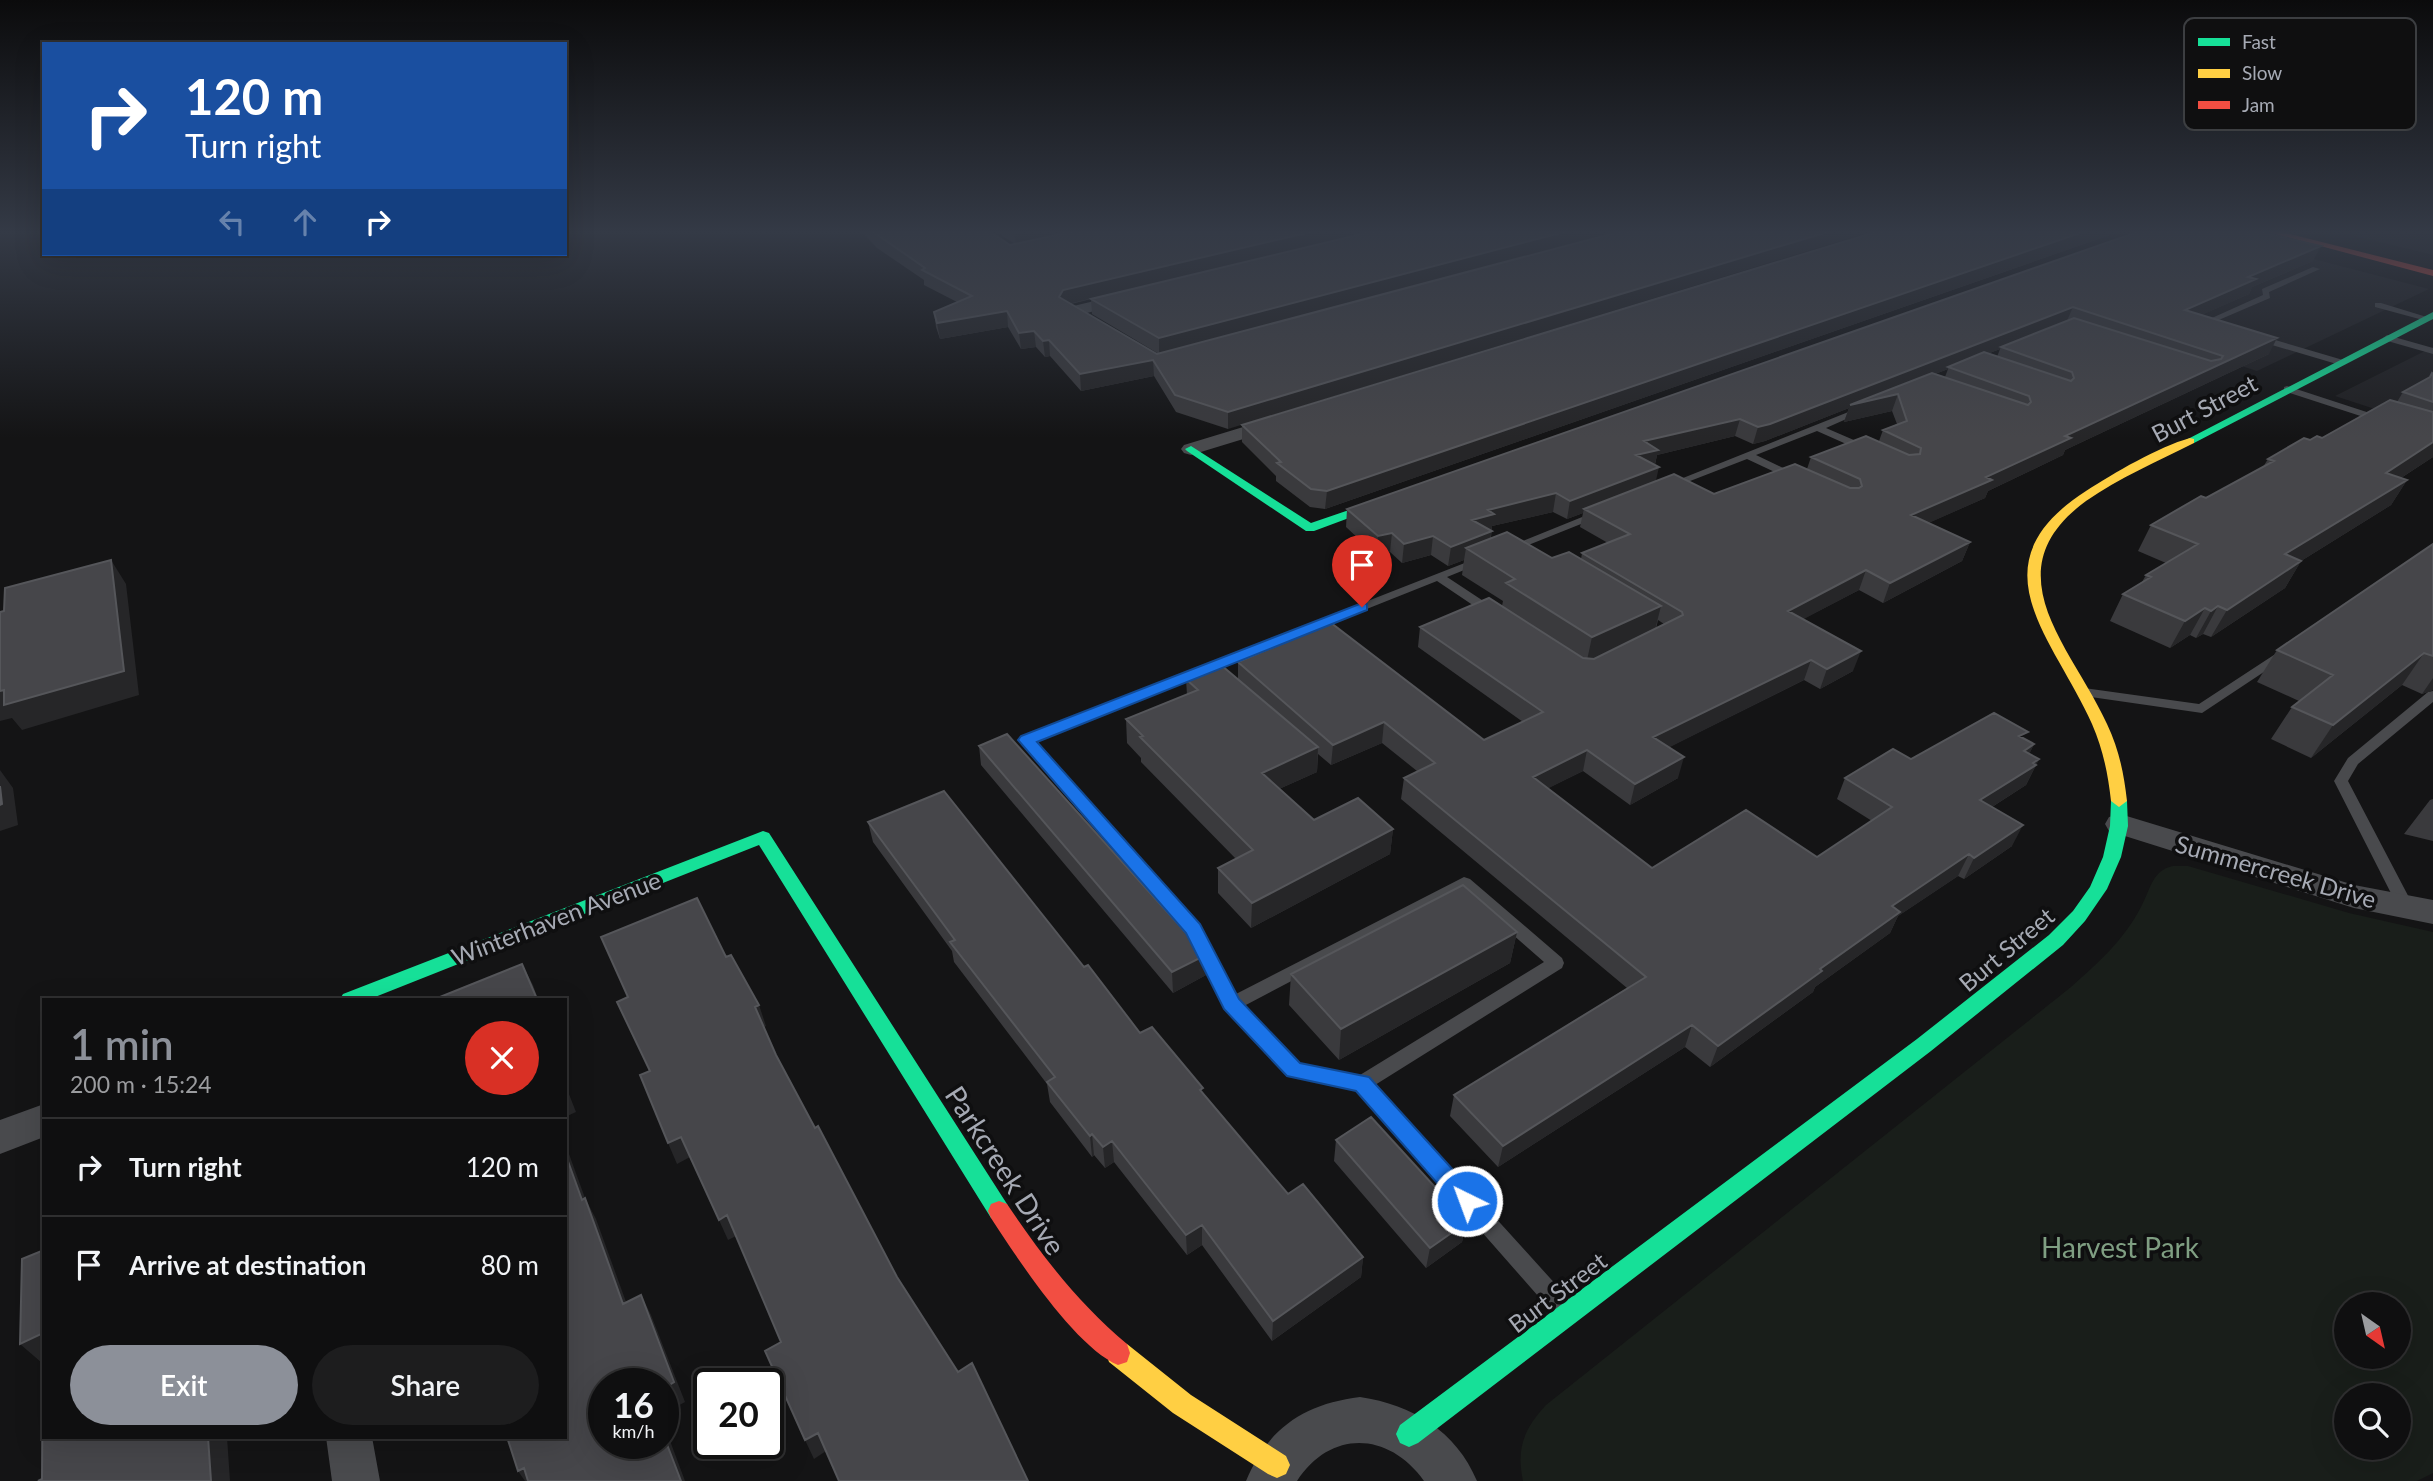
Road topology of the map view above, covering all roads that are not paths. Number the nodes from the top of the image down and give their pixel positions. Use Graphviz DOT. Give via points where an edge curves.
graph roads {
  1 [pos="1118,300"];
  2 [pos="2258,300"];
  3 [pos="2378,304"];
  4 [pos="2430,316"];
  5 [pos="1093,324"];
  6 [pos="2220,326"];
  7 [pos="2245,334"];
  8 [pos="2387,338"];
  9 [pos="2433,351"];
  10 [pos="2340,362"];
  11 [pos="2287,389"];
  12 [pos="1878,403"];
  13 [pos="1297,416"];
  14 [pos="2397,425"];
  15 [pos="1816,427"];
  16 [pos="1191,449"];
  17 [pos="1874,453"];
  18 [pos="1746,455"];
  19 [pos="1803,481"];
  20 [pos="1658,490"];
  21 [pos="1415,491"];
  22 [pos="1608,510"];
  23 [pos="1438,577"];
  24 [pos="1506,621"];
  25 [pos="2290,647"];
  26 [pos="2083,692"];
  27 [pos="2433,695"];
  28 [pos="2120,824"];
  29 [pos="763,837"];
  30 [pos="2420,909"];
  31 [pos="353,998"];
  32 [pos="1231,1004"];
  33 [pos="1362,1083"];
  34 [pos="42,1120"];
  35 [pos="0,1137"];
  36 [pos="1567,1312"];
  37 [pos="1409,1434"];
  38 [pos="349,1439"];
  39 [pos="1274,1473"];
  40 [pos="356,1481"];
  41 [pos="1453,1481"];
  1 -- 5 [label="street" via="1071,312"];
  2 -- 6 [label="lane" via="2207,322"];
  3 -- 4 [label="lane"];
  4 -- 8 [label="street, Burt Street"];
  7 -- 10 [label="lane"];
  8 -- 9 [label="lane"];
  8 -- 10 [label="street, Burt Street"];
  10 -- 11 [label="street, Burt Street"];
  11 -- 14 [label="lane"];
  11 -- 26 [label="street, Burt Street" via="2076,501 2044,535 2034,566 2038,608"];
  12 -- 15 [label="lane"];
  13 -- 16 [label="street"];
  15 -- 17 [label="lane"];
  15 -- 18 [label="lane"];
  16 -- 21 [label="street" via="1310,528"];
  18 -- 19 [label="lane"];
  18 -- 20 [label="lane"];
  22 -- 23 [label="lane" via="1526,548"];
  23 -- 24 [label="lane"];
  23 -- 32 [label="lane" via="1214,672 1026,740 1193,929"];
  25 -- 26 [label="lane" via="2202,709"];
  26 -- 28 [label="street, Burt Street" via="2112,757"];
  27 -- 30 [label="lane" via="2353,761 2341,780"];
  28 -- 30 [label="street, Summercreek Drive" via="2354,896"];
  28 -- 36 [label="street, Burt Street" via="2116,848 2097,890 2077,919 2049,946"];
  29 -- 31 [label="street, Winterhaven Avenue"];
  29 -- 39 [label="street, Parkcreek Drive" via="1036,1269 1088,1329"];
  32 -- 33 [label="lane" via="1294,1070"];
  32 -- 33 [label="lane" via="1464,883 1556,962"];
  33 -- 36 [label="lane"];
  34 -- 35 [label="street"];
  36 -- 37 [label="street, Burt Street"];
  37 -- 39 [label="street" via="1367,1419 1338,1421 1308,1432 1289,1449"];
  37 -- 41 [label="street" via="1432,1451"];
  38 -- 40 [label="street"];
}
